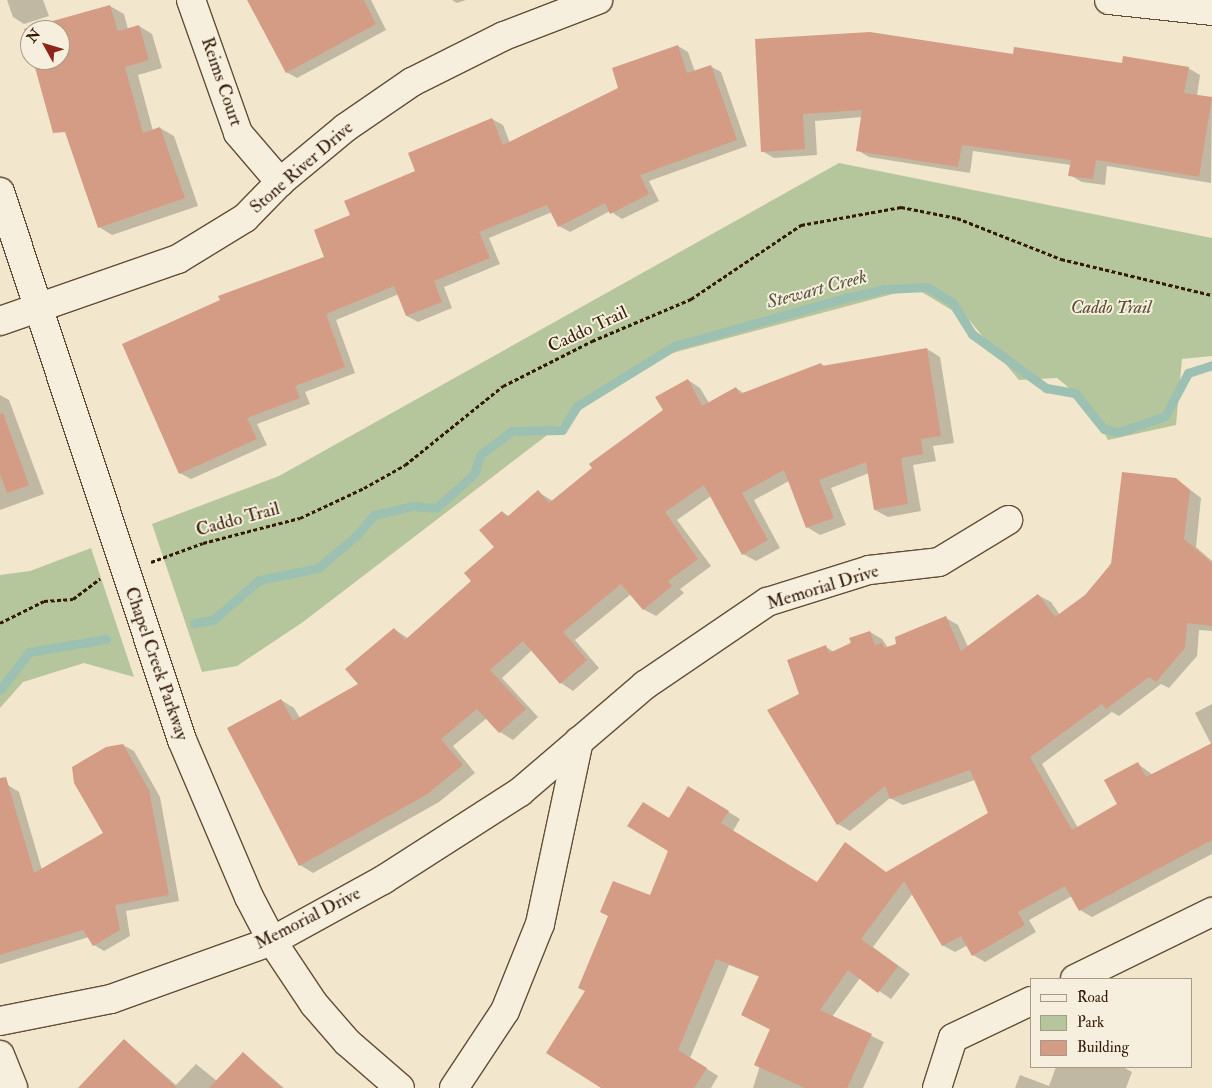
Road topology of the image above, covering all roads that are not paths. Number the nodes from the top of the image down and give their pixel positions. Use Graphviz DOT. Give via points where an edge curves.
graph roads {
  1 [pos="191,0"];
  2 [pos="598,0"];
  3 [pos="1109,0"];
  4 [pos="1212,11"];
  5 [pos="280,182"];
  6 [pos="0,192"];
  7 [pos="39,308"];
  8 [pos="0,321"];
  9 [pos="1008,520"];
  10 [pos="579,741"];
  11 [pos="1212,912"];
  12 [pos="272,941"];
  13 [pos="1077,978"];
  14 [pos="1030,1001"];
  15 [pos="0,1021"];
  16 [pos="0,1055"];
  17 [pos="13,1088"];
  18 [pos="400,1088"];
  19 [pos="454,1088"];
  20 [pos="937,1088"];
  1 -- 5 [label="street, Reims Court" via="238,133"];
  2 -- 5 [label="street, Stone River Drive" via="504,36 412,82 345,128"];
  3 -- 4 [label="street"];
  5 -- 7 [label="street, Stone River Drive" via="245,218 178,259"];
  6 -- 7 [label="street, Chapel Creek Parkway"];
  7 -- 8 [label="street, Stone River Drive"];
  7 -- 12 [label="street, Chapel Creek Parkway" via="182,740 249,896"];
  9 -- 10 [label="street, Memorial Drive" via="939,562 870,570 767,602 645,685"];
  10 -- 12 [label="street, Memorial Drive" via="520,792 383,880"];
  10 -- 19 [label="street" via="540,924 505,1011"];
  11 -- 13 [label="street"];
  12 -- 15 [label="street, Memorial Drive" via="111,999"];
  12 -- 18 [label="street, Chapel Creek Parkway" via="325,1016 348,1042"];
  14 -- 20 [label="street" via="954,1038"];
  16 -- 17 [label="street"];
}
